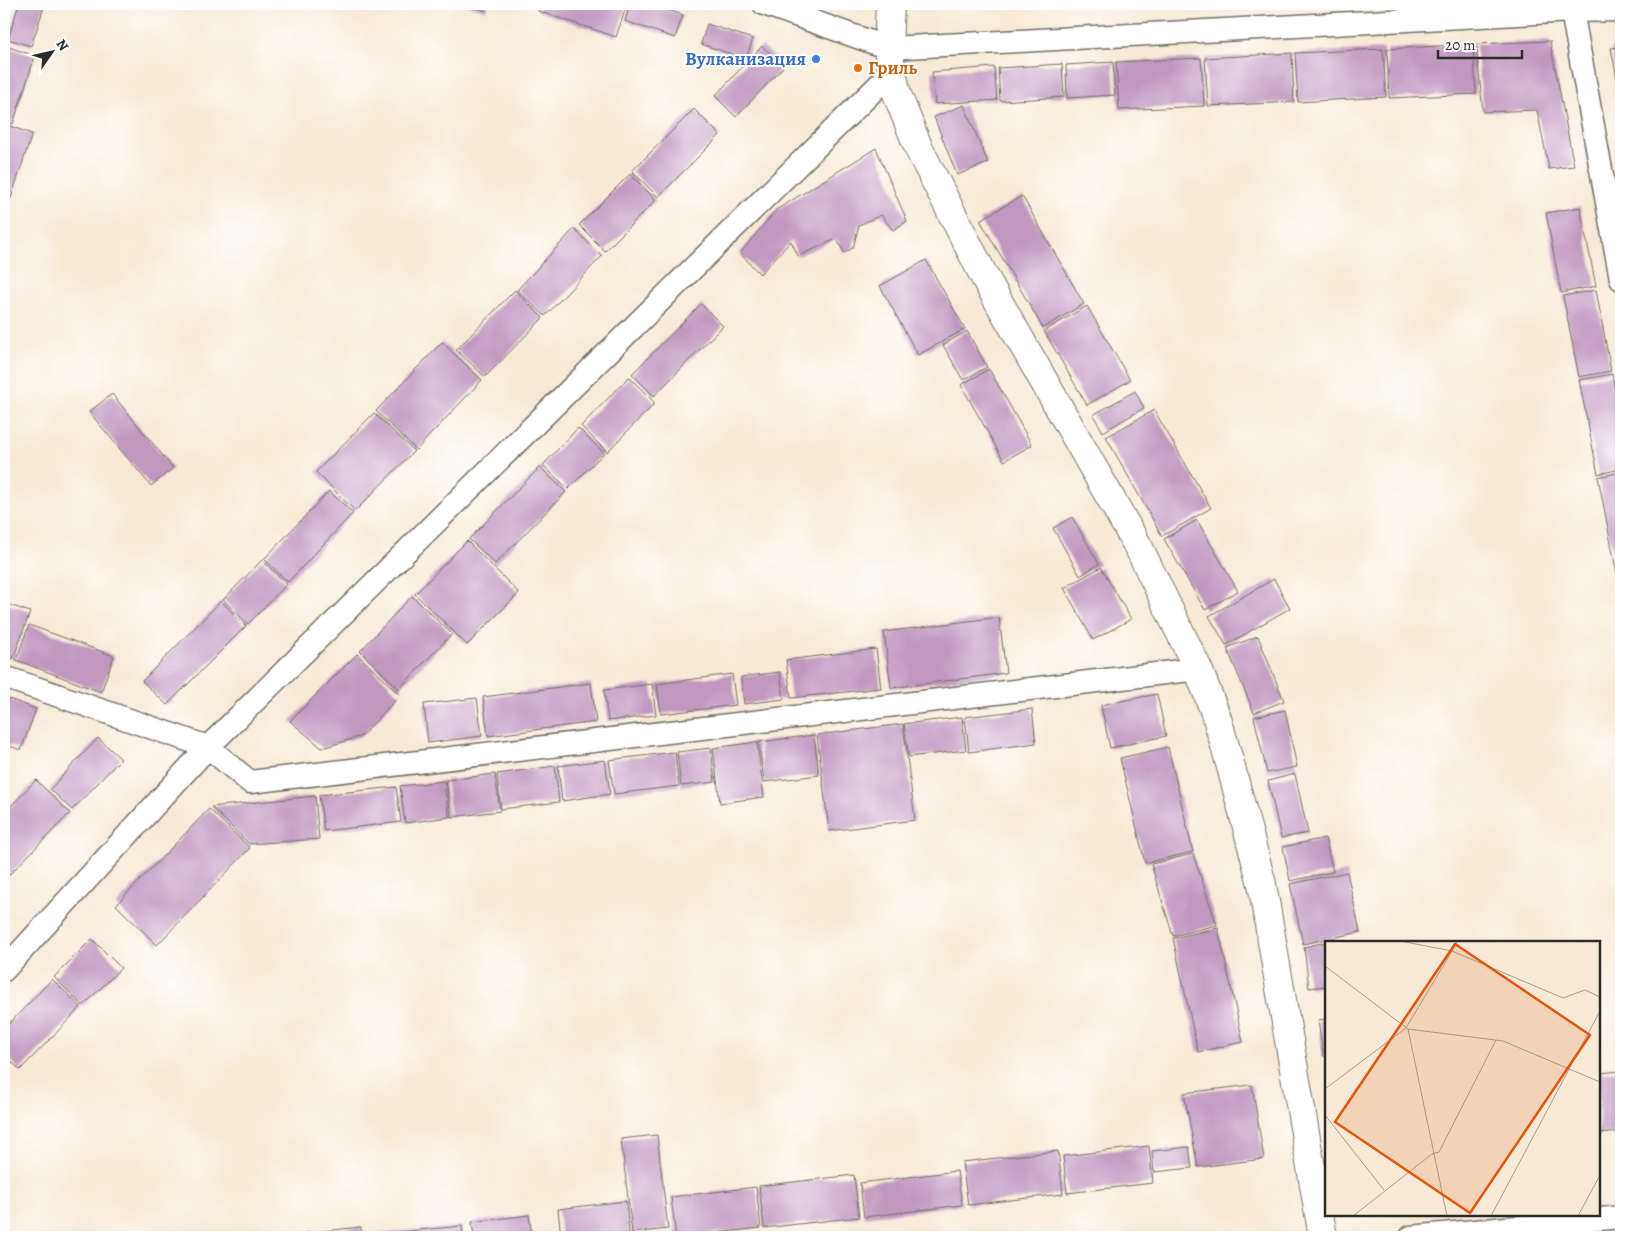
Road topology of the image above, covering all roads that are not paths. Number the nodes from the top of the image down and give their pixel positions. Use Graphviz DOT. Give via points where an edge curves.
graph roads {
  1 [pos="764,4"];
  2 [pos="890,4"];
  3 [pos="1570,7"];
  4 [pos="1621,10"];
  5 [pos="890,60"];
  6 [pos="1621,279"];
  7 [pos="1198,670"];
  8 [pos="4,677"];
  9 [pos="208,747"];
  10 [pos="4,970"];
  11 [pos="1621,1217"];
  12 [pos="1323,1237"];
  13 [pos="1411,1237"];
  1 -- 5 [label="street"];
  2 -- 5 [label="main road"];
  3 -- 4 [label="street"];
  3 -- 5 [label="street"];
  3 -- 6 [label="street"];
  5 -- 7 [label="main road" via="897,94 923,158 984,276 1139,548"];
  5 -- 9 [label="street"];
  7 -- 9 [label="street" via="250,782"];
  7 -- 12 [label="main road" via="1217,718 1262,884"];
  8 -- 9 [label="street"];
  9 -- 10 [label="street"];
  11 -- 13 [label="street"];
}
